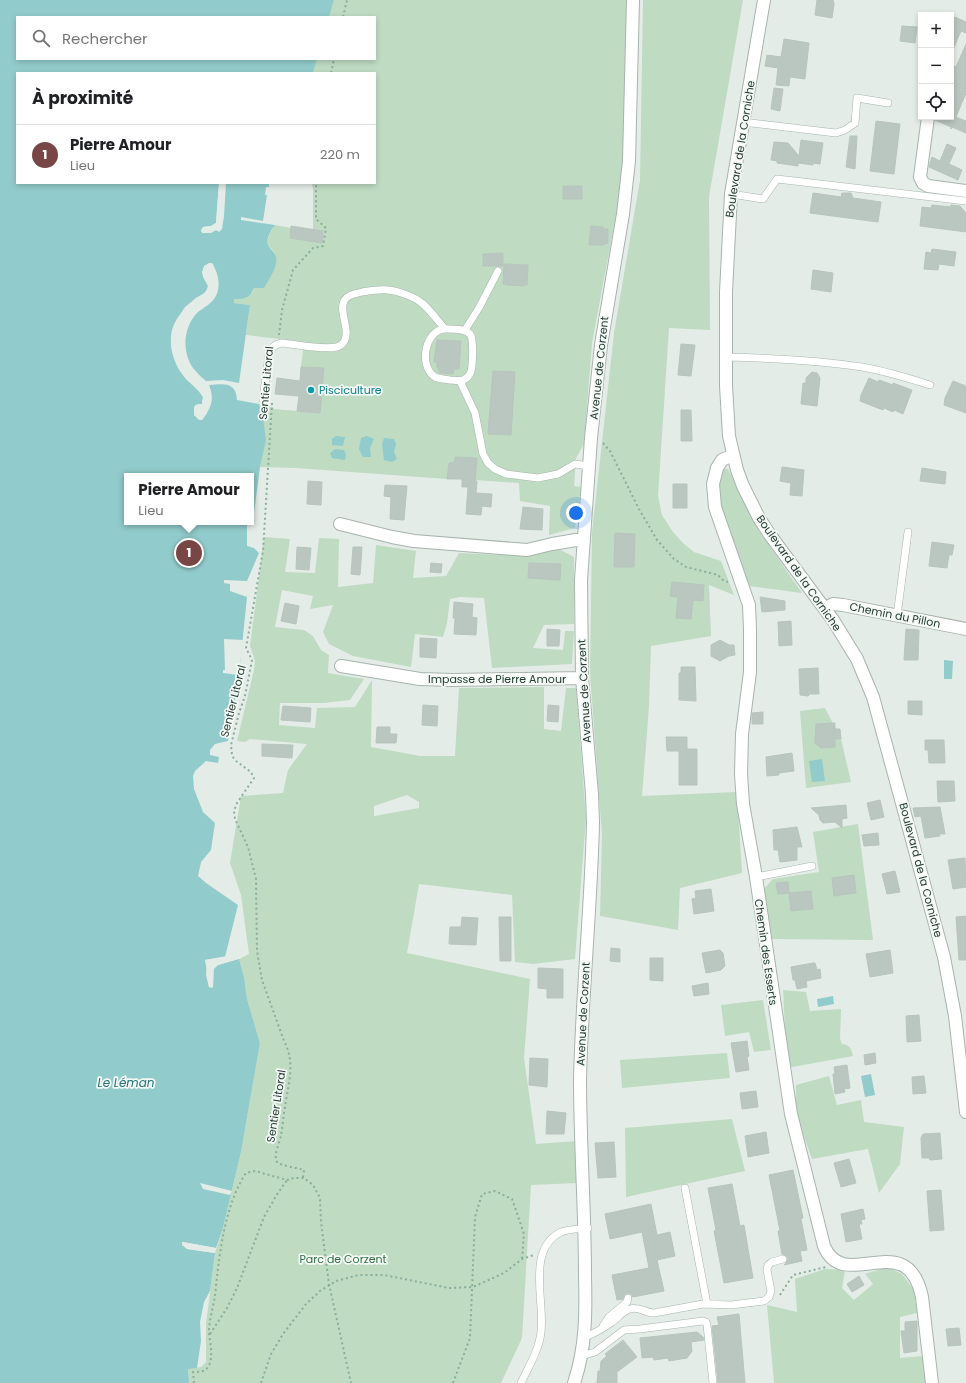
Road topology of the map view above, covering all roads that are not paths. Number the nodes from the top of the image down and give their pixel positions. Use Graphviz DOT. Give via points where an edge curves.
graph roads {
  1 [pos="633,0"];
  2 [pos="764,0"];
  3 [pos="888,103"];
  4 [pos="928,120"];
  5 [pos="742,122"];
  6 [pos="966,191"];
  7 [pos="731,194"];
  8 [pos="966,201"];
  9 [pos="498,271"];
  10 [pos="445,329"];
  11 [pos="465,330"];
  12 [pos="726,358"];
  13 [pos="460,381"];
  14 [pos="930,385"];
  15 [pos="263,399"];
  16 [pos="733,455"];
  17 [pos="589,466"];
  18 [pos="340,524"];
  19 [pos="908,532"];
  20 [pos="584,541"];
  21 [pos="825,608"];
  22 [pos="897,616"];
  23 [pos="966,630"];
  24 [pos="341,666"];
  25 [pos="582,678"];
  26 [pos="812,866"];
  27 [pos="756,877"];
  28 [pos="966,1112"];
  29 [pos="685,1188"];
  30 [pos="588,1228"];
  31 [pos="783,1259"];
  32 [pos="628,1298"];
  33 [pos="707,1304"];
  34 [pos="602,1328"];
  35 [pos="585,1337"];
  36 [pos="582,1356"];
  37 [pos="521,1383"];
  38 [pos="574,1383"];
  39 [pos="713,1383"];
  40 [pos="932,1383"];
  1 -- 17 [label="street, Avenue de Corzent" via="629,161 623,214 604,324"];
  2 -- 5 [label="street, Boulevard de la Corniche"];
  3 -- 5 [label="lane" via="857,98 855,123 836,133"];
  4 -- 6 [label="street" via="920,177 923,184"];
  5 -- 7 [label="street, Boulevard de la Corniche"];
  7 -- 8 [label="lane" via="763,199 777,179"];
  7 -- 12 [label="street, Boulevard de la Corniche" via="726,285"];
  9 -- 11 [label="lane"];
  10 -- 11 [label="lane"];
  10 -- 13 [label="lane" via="439,330 431,337 426,365 435,377"];
  10 -- 15 [label="lane" via="419,301 395,290 382,289 352,294 345,299 343,309 346,335 339,347 330,349 282,343 272,348"];
  11 -- 13 [label="lane" via="473,341 471,370 467,377"];
  12 -- 14 [label="lane" via="776,359 855,366 895,374"];
  12 -- 16 [label="street, Boulevard de la Corniche" via="727,414"];
  13 -- 17 [label="lane" via="475,413 483,454 495,469 506,474 544,477 558,474 575,464"];
  16 -- 21 [label="street, Boulevard de la Corniche" via="743,486 759,518"];
  16 -- 27 [label="street, Chemin des Esserts" via="722,460 713,484 720,524 749,605 750,672 742,734 741,774 743,804"];
  17 -- 20 [label="street, Avenue de Corzent"];
  18 -- 20 [label="street" via="414,541 527,550 576,540"];
  19 -- 22 [label="lane"];
  20 -- 25 [label="street, Avenue de Corzent" via="580,599"];
  21 -- 22 [label="street, Chemin du Pillon" via="833,604 843,605"];
  21 -- 28 [label="street, Boulevard de la Corniche" via="857,659 877,712 944,957 954,1010"];
  22 -- 23 [label="street, Chemin du Pillon"];
  24 -- 25 [label="street, Impasse de Pierre Amour" via="420,679"];
  25 -- 30 [label="street, Avenue de Corzent" via="592,804 580,1079 581,1160"];
  26 -- 27 [label="lane"];
  27 -- 40 [label="street, Chemin des Esserts" via="791,1114 824,1246 839,1264 892,1262 909,1269 914,1275 922,1297"];
  29 -- 33 [label="lane"];
  30 -- 35 [label="street, Avenue de Corzent"];
  30 -- 37 [label="lane" via="558,1234 542,1253 539,1272 541,1334 536,1353"];
  31 -- 33 [label="lane" via="768,1266 771,1291 768,1299 730,1305"];
  32 -- 34 [label="lane"];
  33 -- 34 [label="lane" via="654,1313 632,1308"];
  34 -- 35 [label="lane"];
  35 -- 36 [label="street, Avenue de Corzent"];
  36 -- 38 [label="street, Avenue de Corzent"];
  36 -- 39 [label="lane" via="594,1352 624,1330 703,1321 707,1325"];
}
